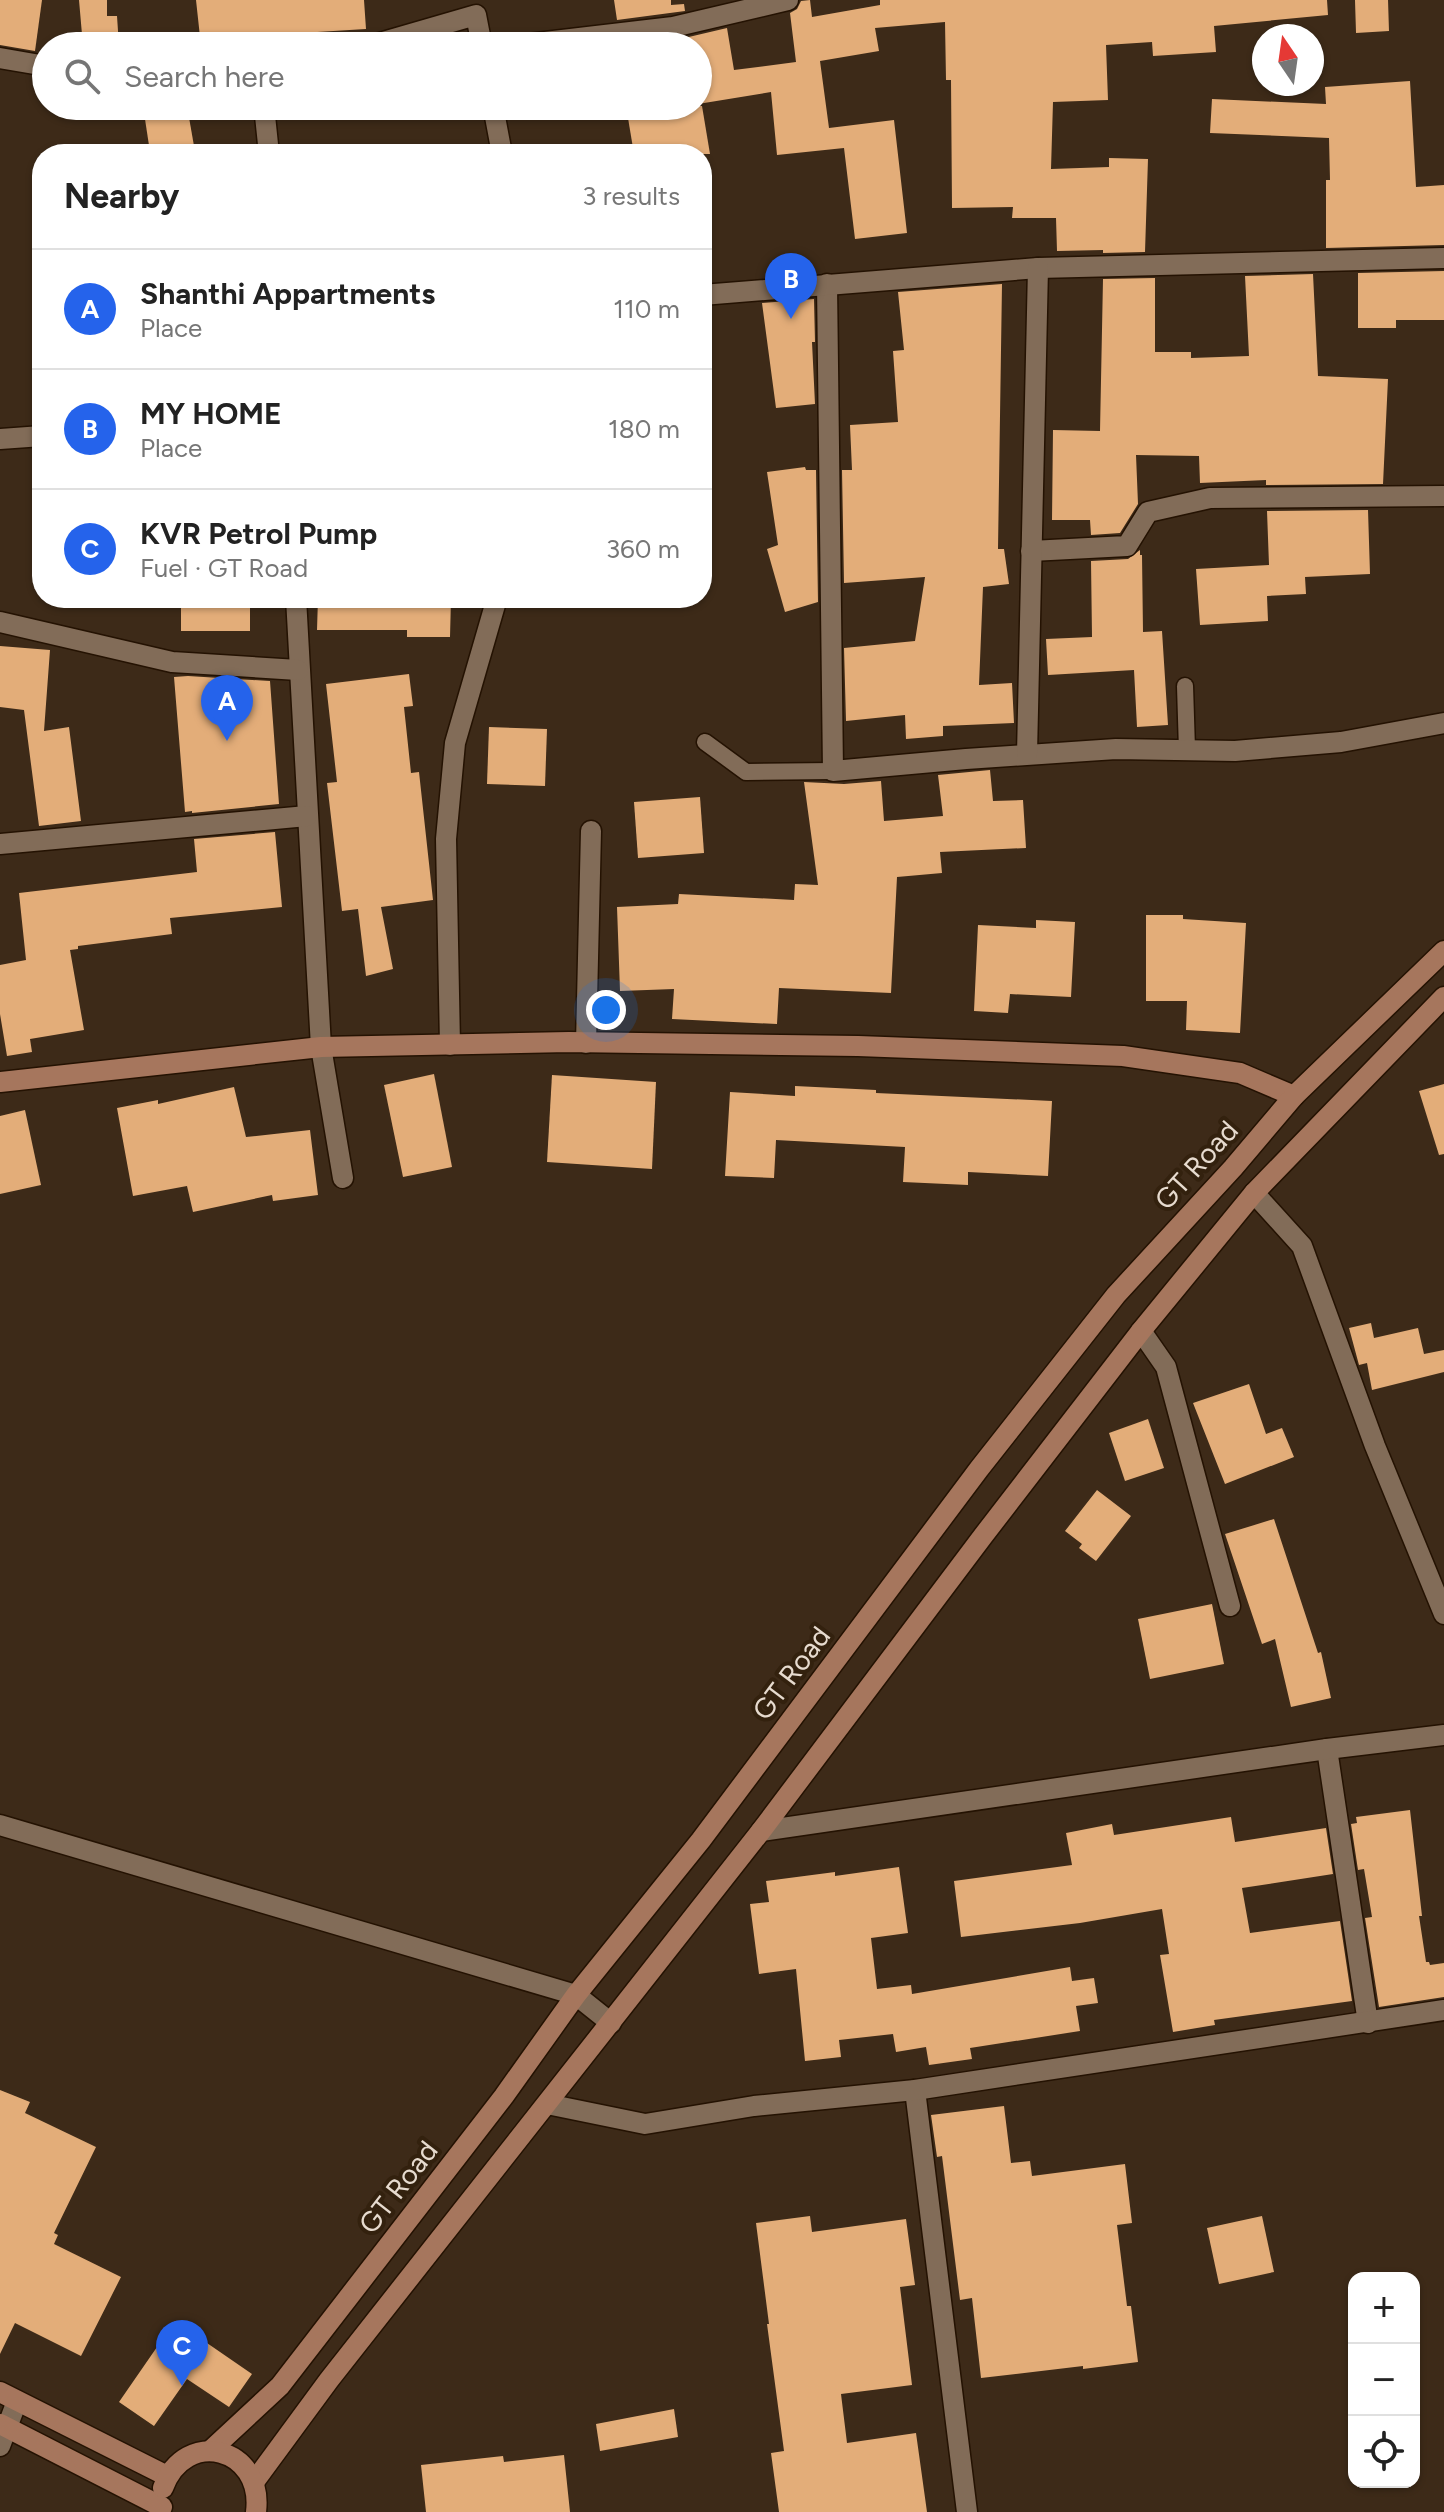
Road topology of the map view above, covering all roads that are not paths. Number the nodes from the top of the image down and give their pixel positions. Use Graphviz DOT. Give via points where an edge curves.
graph roads {
  1 [pos="788,0"];
  2 [pos="417,32"];
  3 [pos="479,32"];
  4 [pos="630,32"];
  5 [pos="0,58"];
  6 [pos="32,64"];
  7 [pos="265,120"];
  8 [pos="496,120"];
  9 [pos="268,144"];
  10 [pos="500,144"];
  11 [pos="1444,258"];
  12 [pos="1038,268"];
  13 [pos="827,284"];
  14 [pos="712,294"];
  15 [pos="32,437"];
  16 [pos="0,439"];
  17 [pos="1444,496"];
  18 [pos="1031,551"];
  19 [pos="296,608"];
  20 [pos="494,608"];
  21 [pos="0,622"];
  22 [pos="298,670"];
  23 [pos="1185,686"];
  24 [pos="1444,723"];
  25 [pos="705,742"];
  26 [pos="1187,750"];
  27 [pos="1027,754"];
  28 [pos="833,771"];
  29 [pos="307,816"];
  30 [pos="591,831"];
  31 [pos="0,844"];
  32 [pos="1444,951"];
  33 [pos="1444,997"];
  34 [pos="586,1043"];
  35 [pos="450,1045"];
  36 [pos="321,1047"];
  37 [pos="0,1082"];
  38 [pos="1294,1096"];
  39 [pos="343,1178"];
  40 [pos="1254,1193"];
  41 [pos="1141,1331"];
  42 [pos="1230,1606"];
  43 [pos="1444,1614"];
  44 [pos="1444,1735"];
  45 [pos="1327,1749"];
  46 [pos="0,1825"];
  47 [pos="761,1831"];
  48 [pos="576,1995"];
  49 [pos="1444,2010"];
  50 [pos="611,2023"];
  51 [pos="1368,2023"];
  52 [pos="915,2090"];
  53 [pos="547,2104"];
  54 [pos="8,2397"];
  55 [pos="2,2433"];
  56 [pos="210,2451"];
  57 [pos="167,2476"];
  58 [pos="254,2482"];
  59 [pos="163,2509"];
  60 [pos="256,2512"];
  61 [pos="967,2512"];
  1 -- 4 [label="street"];
  2 -- 3 [label="street" via="476,15"];
  5 -- 6 [label="street"];
  7 -- 9 [label="street"];
  8 -- 10 [label="street"];
  11 -- 12 [label="street"];
  12 -- 13 [label="street"];
  12 -- 18 [label="street"];
  13 -- 14 [label="street"];
  13 -- 28 [label="street"];
  15 -- 16 [label="street"];
  17 -- 18 [label="street" via="1210,498 1148,512 1127,546"];
  18 -- 27 [label="street"];
  19 -- 22 [label="street"];
  20 -- 35 [label="street" via="455,743 446,839"];
  21 -- 22 [label="street" via="172,662"];
  22 -- 29 [label="street"];
  23 -- 26 [label="lane"];
  24 -- 26 [label="street" via="1341,742"];
  25 -- 28 [label="lane" via="746,772"];
  26 -- 27 [label="street"];
  27 -- 28 [label="street"];
  29 -- 31 [label="street"];
  29 -- 36 [label="street"];
  30 -- 34 [label="street"];
  32 -- 38 [label="main road, GT Road"];
  33 -- 40 [label="main road"];
  34 -- 35 [label="main road"];
  34 -- 38 [label="main road" via="1123,1056 1240,1073"];
  35 -- 36 [label="main road"];
  36 -- 37 [label="main road"];
  36 -- 39 [label="street"];
  38 -- 48 [label="main road, GT Road" via="1116,1295 701,1840"];
  40 -- 41 [label="main road"];
  40 -- 43 [label="street" via="1302,1246"];
  41 -- 42 [label="street" via="1166,1367"];
  41 -- 47 [label="main road"];
  44 -- 45 [label="street"];
  45 -- 47 [label="street"];
  45 -- 51 [label="street"];
  46 -- 48 [label="street"];
  47 -- 50 [label="main road"];
  48 -- 50 [label="street"];
  48 -- 56 [label="main road, GT Road" via="280,2386"];
  49 -- 51 [label="street"];
  50 -- 53 [label="main road"];
  51 -- 52 [label="street"];
  52 -- 53 [label="street" via="754,2106 645,2124"];
  52 -- 61 [label="street"];
  53 -- 58 [label="main road"];
  54 -- 55 [label="street"];
  54 -- 57 [label="main road"];
  55 -- 59 [label="main road"];
  56 -- 57 [label="main road, GT Road" via="185,2458"];
  56 -- 58 [label="main road" via="237,2460"];
  57 -- 59 [label="main road"];
  58 -- 60 [label="main road"];
}
